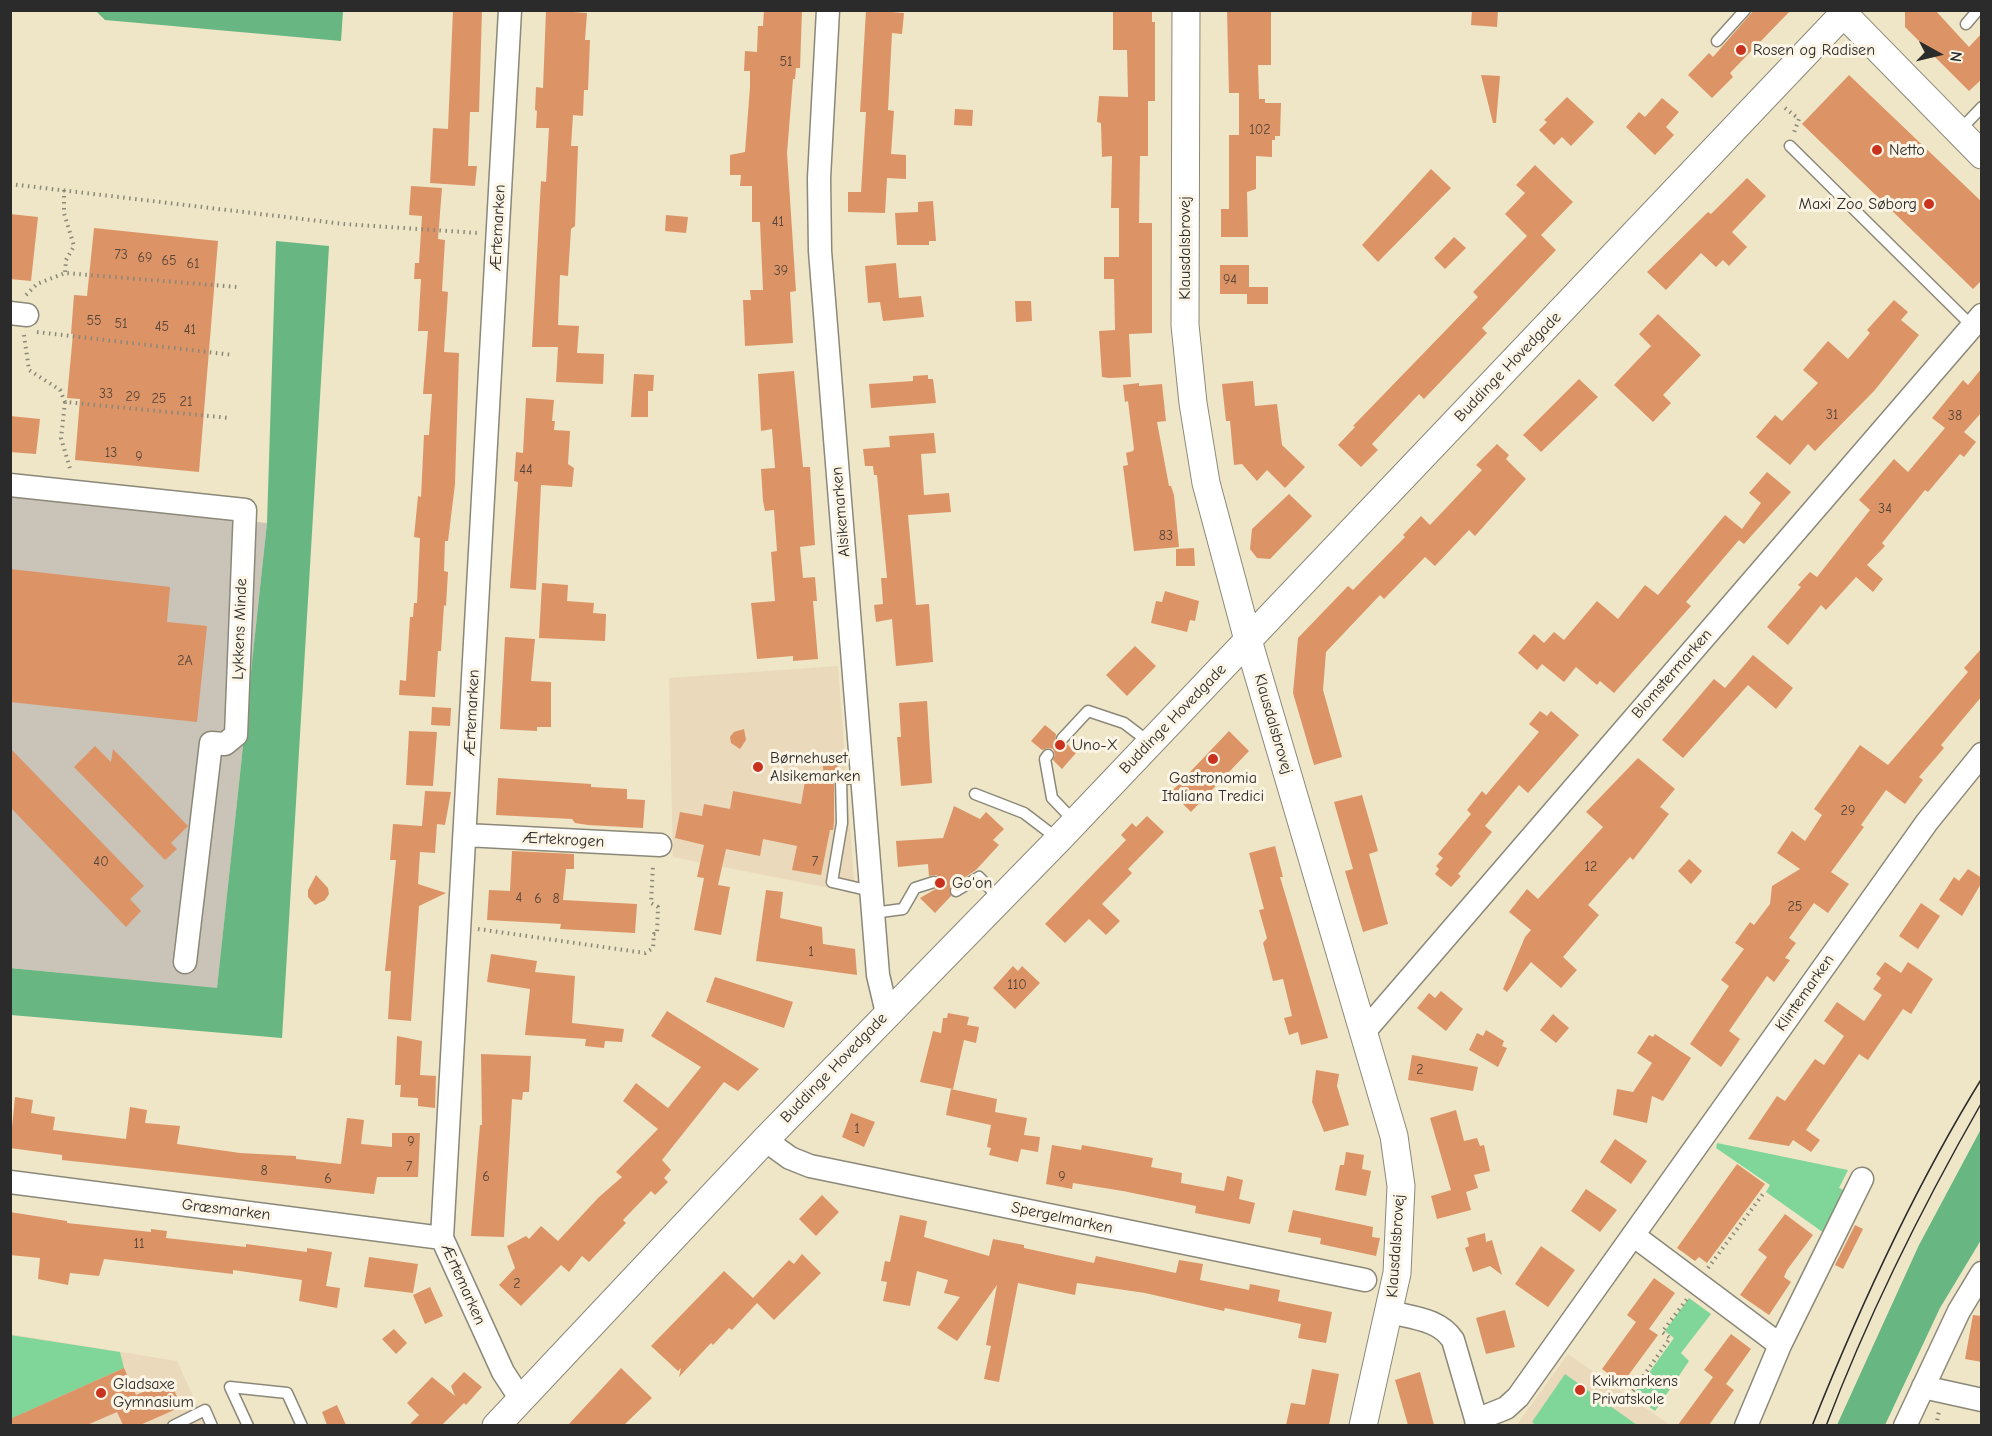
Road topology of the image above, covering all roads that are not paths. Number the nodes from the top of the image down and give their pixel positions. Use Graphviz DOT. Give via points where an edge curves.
graph roads {
  1 [pos="510,10"];
  2 [pos="828,10"];
  3 [pos="1186,10"];
  4 [pos="1745,10"];
  5 [pos="1978,10"];
  6 [pos="1844,12"];
  7 [pos="1966,24"];
  8 [pos="1717,41"];
  9 [pos="1982,107"];
  10 [pos="1958,132"];
  11 [pos="1790,146"];
  12 [pos="1982,155"];
  13 [pos="1977,320"];
  14 [pos="10,485"];
  15 [pos="1248,640"];
  16 [pos="1062,739"];
  17 [pos="1150,743"];
  18 [pos="1982,754"];
  19 [pos="1048,755"];
  20 [pos="862,778"];
  21 [pos="975,795"];
  22 [pos="1066,830"];
  23 [pos="465,835"];
  24 [pos="657,845"];
  25 [pos="934,882"];
  26 [pos="956,891"];
  27 [pos="1001,899"];
  28 [pos="872,902"];
  29 [pos="185,962"];
  30 [pos="887,1013"];
  31 [pos="1363,1032"];
  32 [pos="765,1140"];
  33 [pos="1862,1179"];
  34 [pos="10,1182"];
  35 [pos="1633,1235"];
  36 [pos="442,1238"];
  37 [pos="1982,1273"];
  38 [pos="1365,1280"];
  39 [pos="1390,1312"];
  40 [pos="1780,1345"];
  41 [pos="1923,1387"];
  42 [pos="520,1398"];
  43 [pos="1982,1400"];
  44 [pos="187,1422"];
  45 [pos="1477,1423"];
  46 [pos="501,1424"];
  47 [pos="173,1425"];
  48 [pos="212,1425"];
  49 [pos="248,1425"];
  50 [pos="302,1425"];
  51 [pos="1363,1425"];
  52 [pos="1746,1425"];
  53 [pos="1905,1425"];
  1 -- 23 [label="street, Ærtemarken"];
  2 -- 20 [label="street, Alsikemarken" via="819,178 820,251"];
  3 -- 15 [label="street, Klausdalsbrovej" via="1185,324 1206,483"];
  4 -- 8 [label="lane"];
  5 -- 7 [label="lane"];
  6 -- 10 [label="street"];
  6 -- 15 [label="street, Buddinge Hovedgade"];
  9 -- 10 [label="lane"];
  10 -- 12 [label="street"];
  11 -- 13 [label="lane"];
  13 -- 31 [label="street, Blomstermarken"];
  14 -- 29 [label="street, Lykkens Minde" via="245,510 236,735 225,744 211,743"];
  15 -- 17 [label="street, Buddinge Hovedgade"];
  15 -- 31 [label="street, Klausdalsbrovej"];
  16 -- 17 [label="lane" via="1088,711 1124,723"];
  17 -- 22 [label="street, Buddinge Hovedgade"];
  18 -- 35 [label="street, Klintemarken" via="1926,822"];
  19 -- 22 [label="lane" via="1045,759 1052,798"];
  20 -- 28 [label="street, Alsikemarken"];
  20 -- 28 [label="lane" via="841,779 842,823 832,882"];
  21 -- 22 [label="lane"];
  22 -- 27 [label="street, Buddinge Hovedgade"];
  23 -- 24 [label="street, Ærtekrogen"];
  23 -- 36 [label="street, Ærtemarken"];
  25 -- 28 [label="lane" via="915,888 903,909"];
  26 -- 27 [label="lane" via="979,877"];
  27 -- 30 [label="street, Buddinge Hovedgade"];
  28 -- 30 [label="street, Alsikemarken" via="878,975"];
  30 -- 32 [label="street, Buddinge Hovedgade"];
  31 -- 39 [label="street, Klausdalsbrovej" via="1394,1136 1401,1186 1400,1242"];
  32 -- 38 [label="street, Spergelmarken" via="790,1158 810,1166"];
  32 -- 42 [label="street, Buddinge Hovedgade"];
  33 -- 40 [label="street"];
  34 -- 36 [label="street, Græsmarken"];
  35 -- 40 [label="street"];
  35 -- 45 [label="street, Klintemarken" via="1518,1397"];
  36 -- 42 [label="street, Ærtemarken" via="503,1372"];
  37 -- 41 [label="street"];
  39 -- 45 [label="street" via="1446,1329 1453,1340"];
  39 -- 51 [label="street, Klausdalsbrovej"];
  40 -- 52 [label="street"];
  41 -- 43 [label="street"];
  41 -- 53 [label="street"];
  42 -- 46 [label="street, Buddinge Hovedgade"];
  44 -- 47 [label="lane"];
  44 -- 48 [label="lane" via="205,1410"];
  49 -- 50 [label="lane" via="230,1387 287,1393"];
}
